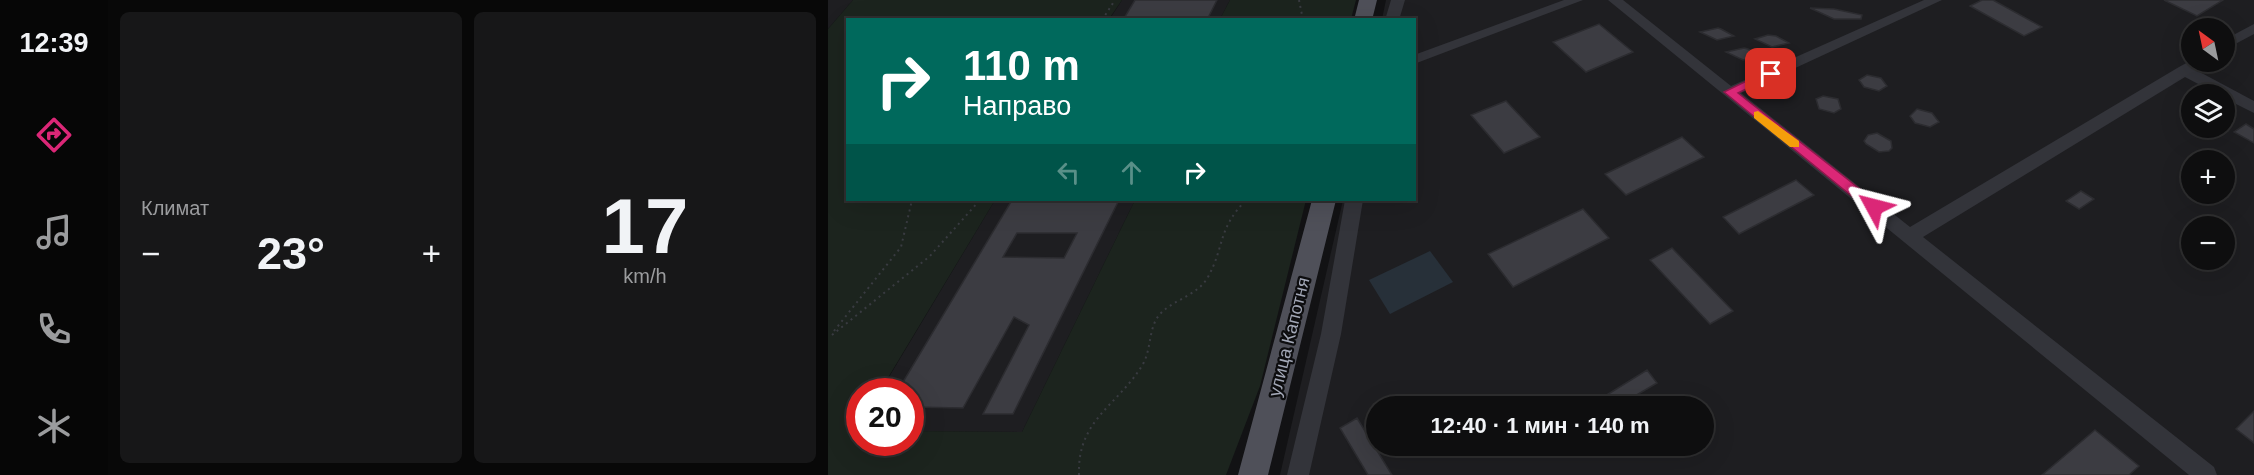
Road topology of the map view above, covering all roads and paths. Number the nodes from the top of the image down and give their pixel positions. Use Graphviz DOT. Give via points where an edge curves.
graph roads {
  1 [pos="1115,0"];
  2 [pos="1299,0"];
  3 [pos="1368,0"];
  4 [pos="1398,0"];
  5 [pos="1576,0"];
  6 [pos="1615,0"];
  7 [pos="1935,0"];
  8 [pos="1103,18"];
  9 [pos="1303,18"];
  10 [pos="1364,18"];
  11 [pos="1393,18"];
  12 [pos="2254,28"];
  13 [pos="2235,39"];
  14 [pos="1416,59"];
  15 [pos="2181,72"];
  16 [pos="2188,72"];
  17 [pos="1730,92"];
  18 [pos="2254,108"];
  19 [pos="912,201"];
  20 [pos="979,201"];
  21 [pos="1245,201"];
  22 [pos="1324,201"];
  23 [pos="1354,201"];
  24 [pos="1910,236"];
  25 [pos="832,335"];
  26 [pos="828,340"];
  27 [pos="1079,475"];
  28 [pos="1253,475"];
  29 [pos="1298,475"];
  30 [pos="2206,475"];
  1 -- 8 [label="path"];
  2 -- 9 [label="path"];
  3 -- 10 [label="main road"];
  4 -- 11 [label="lane"];
  5 -- 14 [label="lane"];
  6 -- 17 [label="lane"];
  7 -- 17 [label="lane"];
  12 -- 13 [label="lane"];
  15 -- 24 [label="lane"];
  16 -- 18 [label="lane"];
  17 -- 24 [label="lane"];
  19 -- 25 [label="path" via="901,247"];
  20 -- 25 [label="path" via="963,225 928,257"];
  21 -- 27 [label="path" via="1224,228 1207,278 1161,312 1155,320 1143,364 1096,416 1083,441 1077,464"];
  22 -- 28 [label="main road, улица Капотня"];
  23 -- 29 [label="lane" via="1331,334"];
  24 -- 30 [label="lane"];
  25 -- 26 [label="path"];
}
